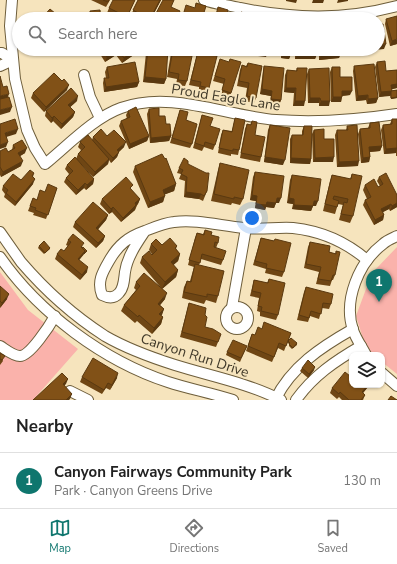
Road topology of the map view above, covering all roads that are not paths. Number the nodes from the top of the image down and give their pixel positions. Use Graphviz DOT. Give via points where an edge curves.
graph roads {
  1 [pos="12,0"];
  2 [pos="204,0"];
  3 [pos="397,6"];
  4 [pos="259,12"];
  5 [pos="372,12"];
  6 [pos="12,49"];
  7 [pos="0,53"];
  8 [pos="13,56"];
  9 [pos="13,60"];
  10 [pos="0,66"];
  11 [pos="84,75"];
  12 [pos="397,114"];
  13 [pos="100,118"];
  14 [pos="246,228"];
  15 [pos="146,231"];
  16 [pos="0,232"];
  17 [pos="397,236"];
  18 [pos="0,257"];
  19 [pos="367,260"];
  20 [pos="232,307"];
  21 [pos="56,316"];
  22 [pos="353,329"];
  23 [pos="0,346"];
  24 [pos="319,350"];
  25 [pos="364,351"];
  26 [pos="330,365"];
  27 [pos="385,376"];
  28 [pos="397,386"];
  29 [pos="70,391"];
  30 [pos="277,399"];
  31 [pos="88,400"];
  32 [pos="233,400"];
  33 [pos="296,400"];
  1 -- 6 [label="street"];
  2 -- 4 [label="street"];
  3 -- 5 [label="street"];
  7 -- 9 [label="street"];
  8 -- 9 [label="street"];
  9 -- 10 [label="street"];
  9 -- 13 [label="street, Proud Eagle Lane" via="27,130 46,164"];
  11 -- 13 [label="street" via="90,97"];
  12 -- 13 [label="street, Proud Eagle Lane" via="329,121 275,120 174,101 141,102 120,108"];
  14 -- 15 [label="street" via="191,221 159,225"];
  14 -- 19 [label="street" via="292,228 316,232 338,240"];
  14 -- 20 [label="street"];
  15 -- 15 [label="street" via="125,240 111,257 99,282 102,295 108,298 121,292 132,251"];
  16 -- 30 [label="street, Canyon Run Drive" via="20,261 49,292 106,336 144,354 241,384"];
  17 -- 19 [label="street" via="383,244"];
  18 -- 21 [label="street" via="24,287"];
  19 -- 22 [label="street" via="356,279 351,300"];
  21 -- 23 [label="street" via="46,332 26,354 15,356"];
  21 -- 32 [label="street" via="99,349 133,369 168,382"];
  22 -- 24 [label="street"];
  22 -- 25 [label="street"];
  24 -- 26 [label="street"];
  24 -- 30 [label="street" via="287,379"];
  25 -- 26 [label="street"];
  26 -- 33 [label="street" via="311,380"];
  27 -- 28 [label="street"];
  29 -- 31 [label="street"];
}
